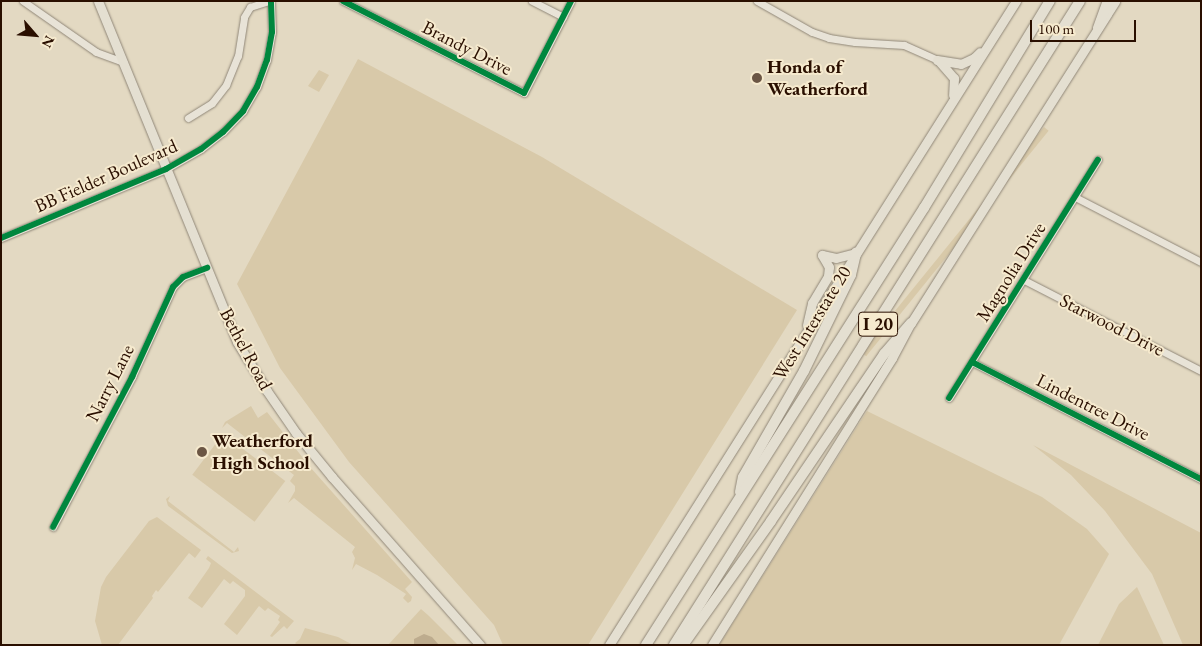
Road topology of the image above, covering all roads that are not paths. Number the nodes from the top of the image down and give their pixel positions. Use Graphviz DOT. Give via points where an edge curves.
graph roads {
  1 [pos="23,1"];
  2 [pos="98,1"];
  3 [pos="269,1"];
  4 [pos="343,1"];
  5 [pos="532,1"];
  6 [pos="572,1"];
  7 [pos="756,1"];
  8 [pos="1016,1"];
  9 [pos="1050,1"];
  10 [pos="1080,1"];
  11 [pos="1108,1"];
  12 [pos="1115,1"];
  13 [pos="563,17"];
  14 [pos="1098,28"];
  15 [pos="990,41"];
  16 [pos="937,60"];
  17 [pos="122,62"];
  18 [pos="948,108"];
  19 [pos="188,118"];
  20 [pos="1098,160"];
  21 [pos="166,169"];
  22 [pos="1075,197"];
  23 [pos="1,238"];
  24 [pos="856,253"];
  25 [pos="1201,262"];
  26 [pos="207,268"];
  27 [pos="1024,280"];
  28 [pos="911,323"];
  29 [pos="806,333"];
  30 [pos="972,362"];
  31 [pos="1201,371"];
  32 [pos="949,398"];
  33 [pos="1201,479"];
  34 [pos="738,500"];
  35 [pos="53,527"];
  36 [pos="480,645"];
  37 [pos="609,645"];
  38 [pos="646,645"];
  39 [pos="674,645"];
  40 [pos="684,645"];
  41 [pos="712,645"];
  1 -- 17 [label="street" via="96,52"];
  2 -- 17 [label="main road, Bethel Road"];
  3 -- 19 [label="street" via="250,7 244,17 238,56 226,85 212,103"];
  3 -- 21 [label="street, BB Fielder Boulevard" via="272,32 268,60 258,87 223,132"];
  4 -- 13 [label="street, Brandy Drive" via="524,93"];
  5 -- 13 [label="street"];
  6 -- 13 [label="street"];
  7 -- 16 [label="street" via="829,38 904,44"];
  8 -- 15 [label="main road, West Interstate 20"];
  9 -- 34 [label="highway, I 20" via="924,208"];
  10 -- 39 [label="highway, I 20"];
  11 -- 14 [label="highway"];
  12 -- 14 [label="main road"];
  14 -- 28 [label="main road"];
  15 -- 16 [label="main road" via="974,58 961,64"];
  15 -- 18 [label="main road, West Interstate 20"];
  16 -- 18 [label="main road" via="954,78 955,86"];
  17 -- 21 [label="main road, Bethel Road"];
  18 -- 24 [label="main road, West Interstate 20"];
  20 -- 22 [label="street, Magnolia Drive"];
  21 -- 23 [label="street, BB Fielder Boulevard"];
  21 -- 26 [label="main road, Bethel Road"];
  22 -- 25 [label="street"];
  22 -- 27 [label="street, Magnolia Drive"];
  24 -- 29 [label="main road, West Interstate 20"];
  24 -- 29 [label="main road" via="836,258 822,254 829,267 828,276 812,303"];
  24 -- 34 [label="highway" via="851,275 804,371 743,477"];
  26 -- 35 [label="street, Narry Lane" via="184,277 173,286 132,377"];
  26 -- 36 [label="main road, Bethel Road" via="237,342 296,433"];
  27 -- 30 [label="street, Magnolia Drive"];
  27 -- 31 [label="street, Starwood Drive"];
  28 -- 40 [label="highway" via="884,354"];
  28 -- 41 [label="main road"];
  29 -- 37 [label="main road, West Interstate 20"];
  30 -- 32 [label="street, Magnolia Drive"];
  30 -- 33 [label="street, Lindentree Drive"];
  34 -- 38 [label="highway, I 20"];
}
